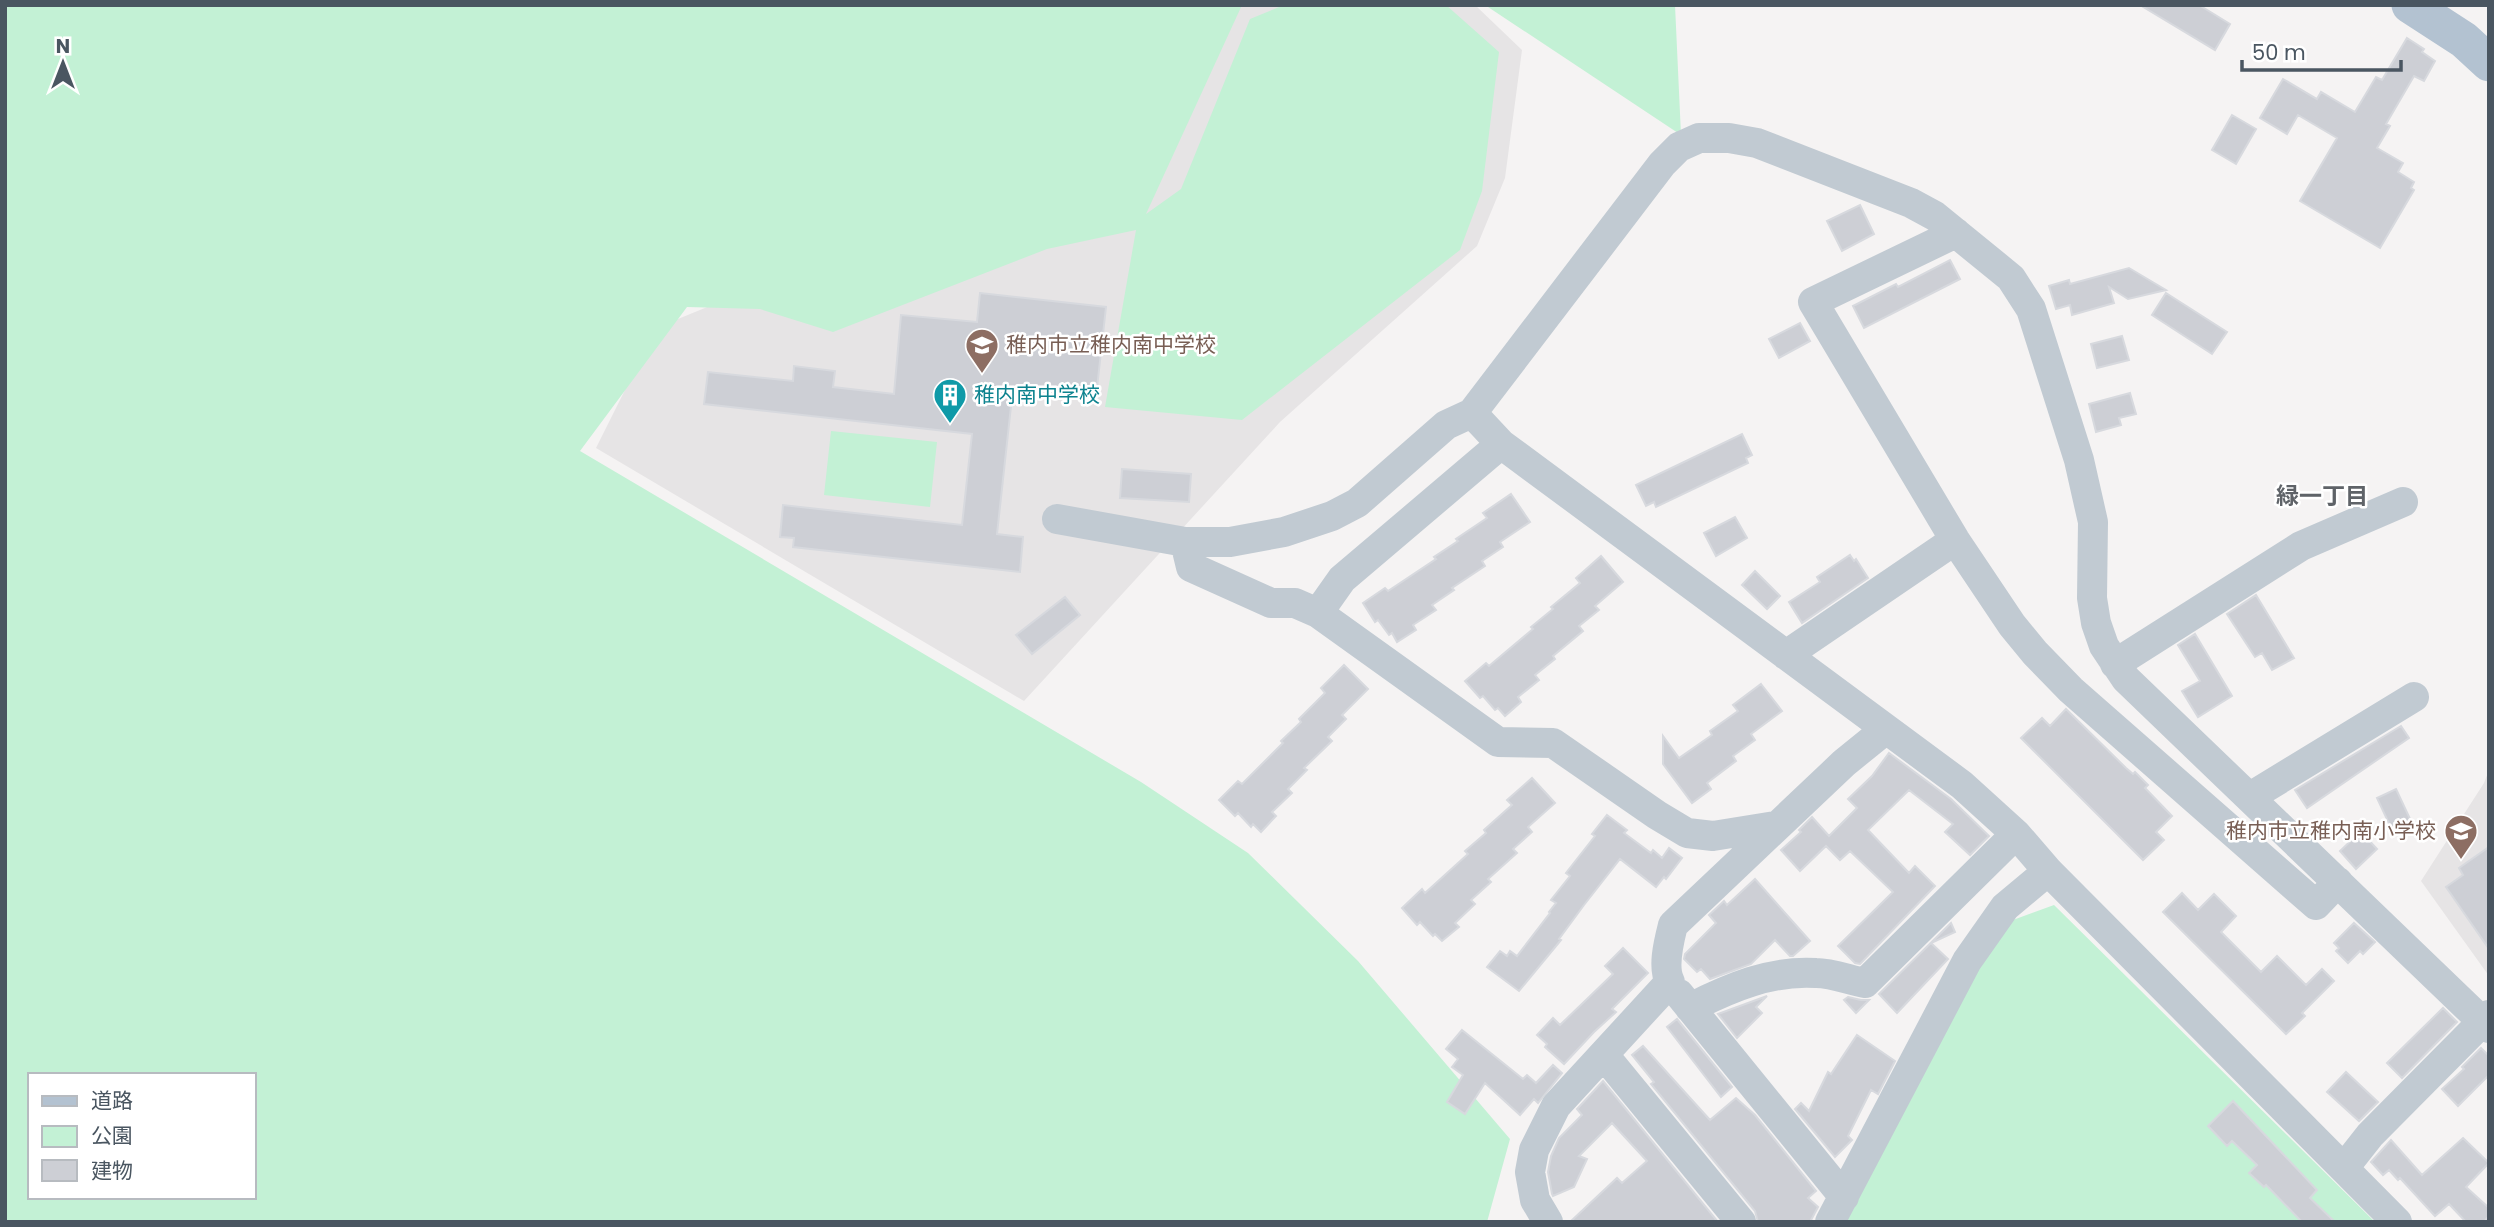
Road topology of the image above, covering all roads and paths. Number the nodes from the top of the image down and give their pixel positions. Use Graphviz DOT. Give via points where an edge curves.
graph roads {
  1 [pos="2410,5"];
  2 [pos="2489,63"];
  3 [pos="1956,233"];
  4 [pos="1472,413"];
  5 [pos="1501,444"];
  6 [pos="2403,502"];
  7 [pos="1057,519"];
  8 [pos="1955,540"];
  9 [pos="1185,542"];
  10 [pos="1318,613"];
  11 [pos="1786,655"];
  12 [pos="2115,664"];
  13 [pos="2414,697"];
  14 [pos="1886,729"];
  15 [pos="2250,797"];
  16 [pos="1775,826"];
  17 [pos="2016,834"];
  18 [pos="2049,871"];
  19 [pos="2338,882"];
  20 [pos="1670,982"];
  21 [pos="1690,1008"];
  22 [pos="2486,1021"];
  23 [pos="1604,1055"];
  24 [pos="2344,1168"];
  25 [pos="1836,1209"];
  26 [pos="1548,1222"];
  27 [pos="1741,1222"];
  28 [pos="2397,1222"];
  1 -- 2 [label="main road" via="2464,40"];
  3 -- 4 [label="street" via="1911,203 1757,143 1699,138 1662,164"];
  3 -- 8 [label="street" via="1813,302"];
  3 -- 12 [label="street" via="2011,278 2031,309 2079,460 2093,522 2096,623"];
  4 -- 5 [label="street"];
  4 -- 9 [label="street" via="1446,425 1357,503 1332,516 1284,532 1230,542"];
  5 -- 10 [label="street" via="1342,579"];
  5 -- 11 [label="street"];
  6 -- 12 [label="street" via="2301,546"];
  7 -- 9 [label="street"];
  8 -- 11 [label="street"];
  8 -- 19 [label="street" via="2012,625 2071,690 2316,905"];
  9 -- 10 [label="street" via="1191,567 1272,603 1295,603"];
  10 -- 16 [label="street" via="1498,742 1553,743 1687,832 1713,836"];
  11 -- 14 [label="street"];
  12 -- 15 [label="street" via="2126,680"];
  13 -- 15 [label="street"];
  14 -- 16 [label="street"];
  14 -- 17 [label="street" via="1962,785"];
  15 -- 19 [label="street"];
  16 -- 20 [label="street" via="1673,925"];
  17 -- 18 [label="street"];
  17 -- 21 [label="street" via="1865,983 1817,972 1769,976"];
  18 -- 24 [label="street"];
  18 -- 25 [label="street" via="2005,907 1966,961"];
  19 -- 22 [label="street"];
  20 -- 21 [label="street"];
  20 -- 23 [label="street"];
  21 -- 25 [label="street"];
  22 -- 24 [label="street" via="2370,1135"];
  23 -- 26 [label="street" via="1556,1107 1534,1150 1530,1172 1535,1200"];
  23 -- 27 [label="street"];
  24 -- 28 [label="street"];
}
